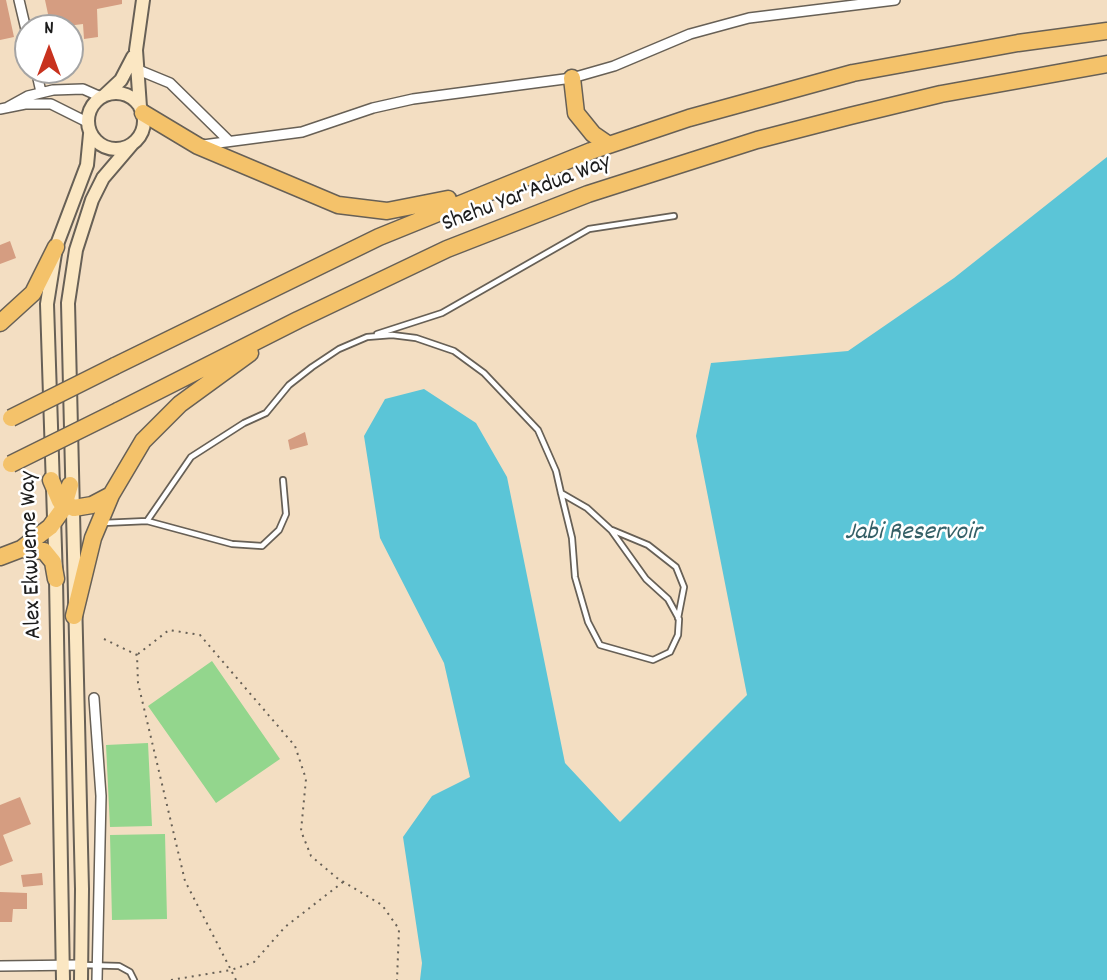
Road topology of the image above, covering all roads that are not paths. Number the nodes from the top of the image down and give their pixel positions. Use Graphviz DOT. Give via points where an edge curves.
graph roads {
  1 [pos="144,0"];
  2 [pos="891,0"];
  3 [pos="1107,31"];
  4 [pos="136,50"];
  5 [pos="1107,64"];
  6 [pos="136,69"];
  7 [pos="572,78"];
  8 [pos="39,84"];
  9 [pos="41,92"];
  10 [pos="103,96"];
  11 [pos="4,108"];
  12 [pos="141,110"];
  13 [pos="89,128"];
  14 [pos="229,141"];
  15 [pos="132,145"];
  16 [pos="609,145"];
  17 [pos="198,146"];
  18 [pos="518,180"];
  19 [pos="674,216"];
  20 [pos="55,247"];
  21 [pos="298,320"];
  22 [pos="0,323"];
  23 [pos="366,337"];
  24 [pos="5,421"];
  25 [pos="6,466"];
  26 [pos="51,480"];
  27 [pos="283,480"];
  28 [pos="70,485"];
  29 [pos="561,493"];
  30 [pos="111,495"];
  31 [pos="68,505"];
  32 [pos="99,521"];
  33 [pos="147,521"];
  34 [pos="54,523"];
  35 [pos="611,530"];
  36 [pos="21,548"];
  37 [pos="0,557"];
  38 [pos="57,579"];
  39 [pos="74,616"];
  40 [pos="678,618"];
  41 [pos="94,698"];
  42 [pos="63,965"];
  43 [pos="81,965"];
  44 [pos="97,965"];
  45 [pos="0,966"];
  46 [pos="63,980"];
  47 [pos="80,980"];
  48 [pos="97,980"];
  49 [pos="134,980"];
  1 -- 4 [label="street"];
  2 -- 7 [label="street" via="715,26"];
  3 -- 16 [label="highway, Shehu Yar'Adua Way" via="853,73"];
  4 -- 6 [label="street"];
  4 -- 10 [label="street" via="121,80"];
  5 -- 21 [label="highway, Shehu Yar'Adua Way" via="928,97 666,168 447,249"];
  6 -- 12 [label="street"];
  6 -- 14 [label="street" via="170,83"];
  7 -- 14 [label="street" via="413,99 302,132"];
  7 -- 16 [label="highway" via="576,113"];
  8 -- 9 [label="street"];
  9 -- 10 [label="street" via="83,89"];
  9 -- 11 [label="street"];
  10 -- 12 [label="street" via="122,94"];
  10 -- 13 [label="street" via="89,112"];
  11 -- 13 [label="street" via="51,104"];
  12 -- 15 [label="street" via="143,129"];
  12 -- 17 [label="highway"];
  13 -- 15 [label="street" via="104,147 114,150"];
  13 -- 20 [label="street, Alex Ekwueme Way" via="87,165"];
  14 -- 17 [label="street"];
  15 -- 28 [label="street, Alex Ekwueme Way" via="103,178 92,200 71,277 67,328"];
  16 -- 18 [label="highway, Shehu Yar'Adua Way"];
  17 -- 18 [label="highway" via="323,200 370,211 413,208"];
  18 -- 24 [label="highway, Shehu Yar'Adua Way, bridge" via="310,268"];
  19 -- 23 [label="lane" via="589,229 442,313"];
  20 -- 22 [label="highway" via="33,293"];
  20 -- 26 [label="street, Alex Ekwueme Way" via="47,304"];
  21 -- 25 [label="highway, Shehu Yar'Adua Way, bridge"];
  21 -- 30 [label="highway" via="203,385 159,423"];
  23 -- 29 [label="lane" via="416,338 454,351 484,373 538,430"];
  23 -- 33 [label="lane" via="312,367 289,385 266,413 191,457"];
  26 -- 31 [label="highway" via="55,495"];
  26 -- 34 [label="street, Alex Ekwueme Way"];
  27 -- 33 [label="lane" via="286,514 279,530 262,546 232,544"];
  28 -- 31 [label="highway"];
  29 -- 35 [label="lane"];
  29 -- 40 [label="lane" via="575,577 600,645 653,660 670,652 678,635"];
  30 -- 31 [label="highway" via="92,505"];
  30 -- 32 [label="highway"];
  31 -- 34 [label="highway"];
  31 -- 39 [label="street, Alex Ekwueme Way"];
  32 -- 33 [label="lane"];
  32 -- 39 [label="highway"];
  34 -- 36 [label="highway"];
  34 -- 38 [label="street, Alex Ekwueme Way"];
  35 -- 40 [label="lane" via="646,579 668,598"];
  35 -- 40 [label="lane" via="648,545 676,567 684,587"];
  36 -- 37 [label="highway"];
  36 -- 38 [label="highway" via="44,551"];
  38 -- 42 [label="street, Alex Ekwueme Way"];
  39 -- 43 [label="street, Alex Ekwueme Way"];
  41 -- 44 [label="street" via="101,796"];
  42 -- 43 [label="street"];
  42 -- 45 [label="street"];
  42 -- 46 [label="street, Alex Ekwueme Way"];
  43 -- 44 [label="lane"];
  43 -- 47 [label="street, Alex Ekwueme Way"];
  44 -- 48 [label="street"];
  44 -- 49 [label="lane" via="119,966"];
}
